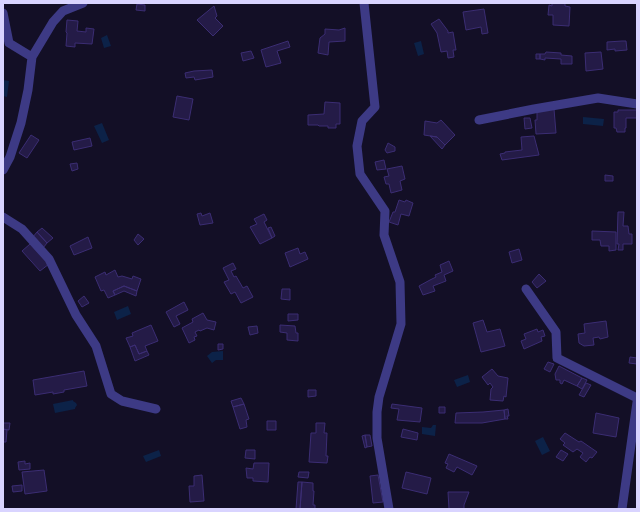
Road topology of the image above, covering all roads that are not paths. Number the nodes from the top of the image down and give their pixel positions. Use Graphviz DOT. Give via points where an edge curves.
graph roads {
  1 [pos="82,3"];
  2 [pos="364,3"];
  3 [pos="3,14"];
  4 [pos="32,57"];
  5 [pos="637,104"];
  6 [pos="479,120"];
  7 [pos="3,170"];
  8 [pos="3,217"];
  9 [pos="526,289"];
  10 [pos="637,398"];
  11 [pos="637,402"];
  12 [pos="156,408"];
  13 [pos="389,509"];
  14 [pos="622,509"];
  1 -- 4 [label="street" via="63,11 53,22"];
  2 -- 13 [label="street" via="375,107 362,121 357,146 360,174 385,212 384,235 400,282 402,324 376,412 377,438"];
  3 -- 4 [label="street" via="9,43"];
  4 -- 7 [label="street" via="21,123"];
  5 -- 6 [label="street" via="598,98"];
  8 -- 12 [label="street" via="22,229 49,259 76,315 96,346 111,394 122,401"];
  9 -- 10 [label="street" via="556,332 557,358"];
  11 -- 14 [label="street"];
}
